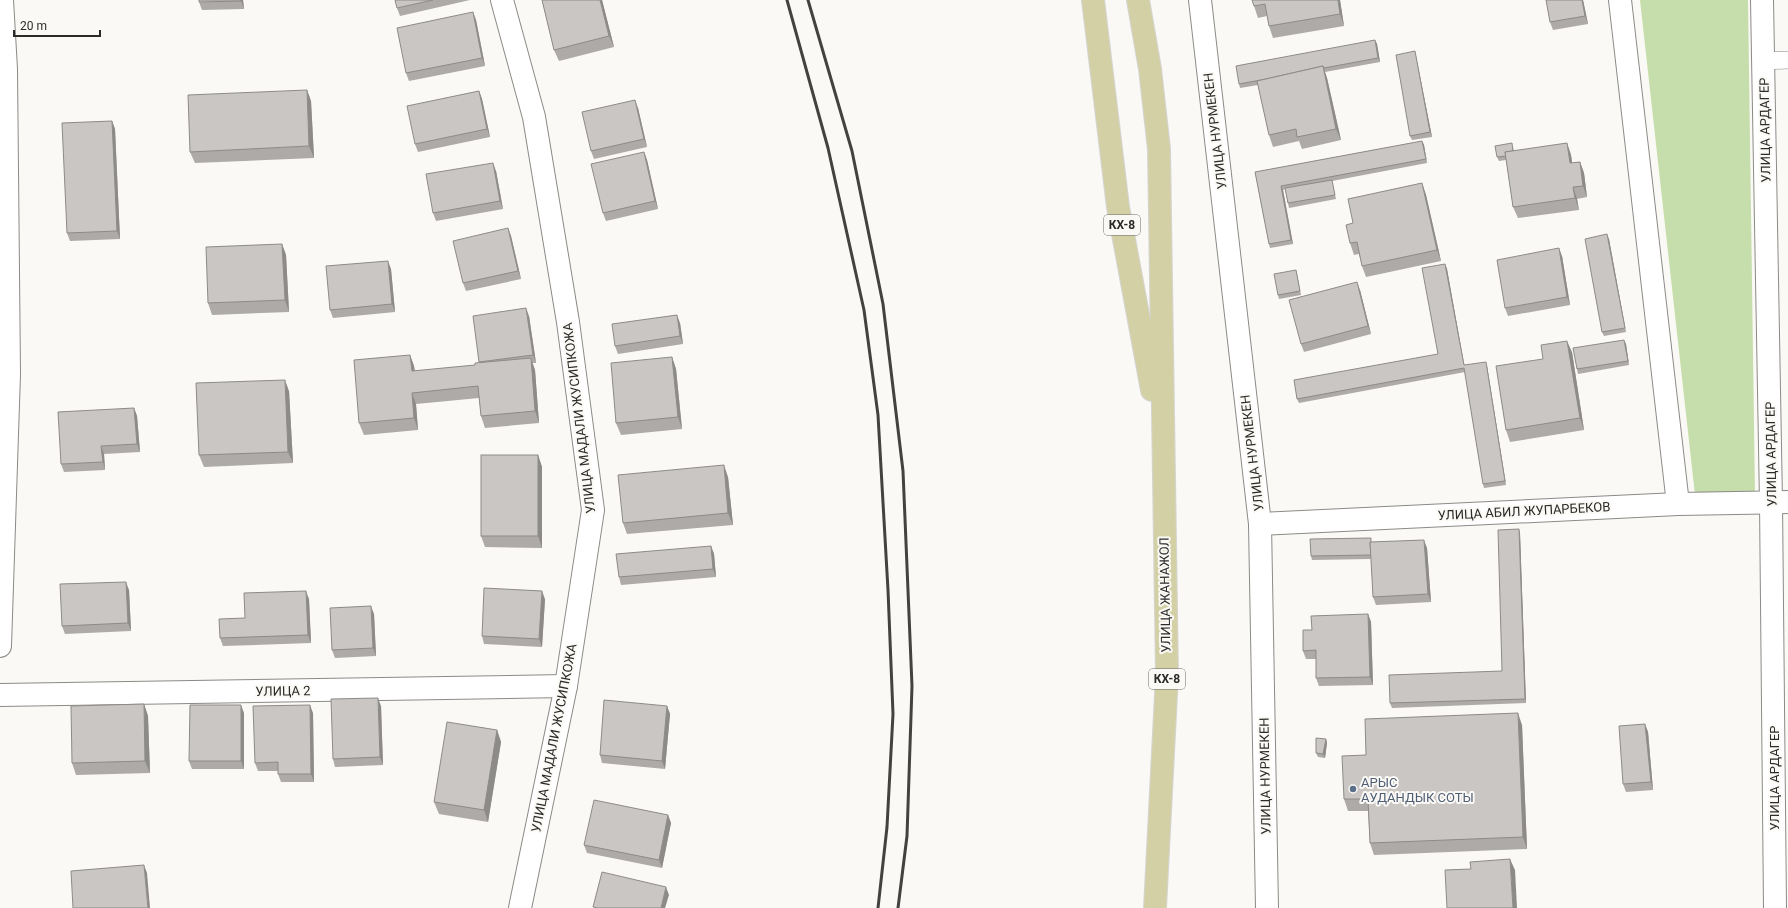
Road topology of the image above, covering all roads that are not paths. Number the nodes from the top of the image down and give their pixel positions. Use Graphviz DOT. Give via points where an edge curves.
graph roads {
  1 [pos="2,0"];
  2 [pos="502,0"];
  3 [pos="1093,0"];
  4 [pos="1138,0"];
  5 [pos="1200,0"];
  6 [pos="1620,0"];
  7 [pos="1762,0"];
  8 [pos="1788,60"];
  9 [pos="1763,61"];
  10 [pos="3,69"];
  11 [pos="5,374"];
  12 [pos="1162,449"];
  13 [pos="1780,502"];
  14 [pos="1678,504"];
  15 [pos="1260,524"];
  16 [pos="0,646"];
  17 [pos="566,686"];
  18 [pos="0,695"];
  19 [pos="520,908"];
  20 [pos="1155,908"];
  21 [pos="1267,908"];
  22 [pos="1775,908"];
  1 -- 10 [label="street"];
  2 -- 17 [label="street, УЛИЦА МАДАЛИ ЖУСИПКОЖА" via="534,117 568,322 593,510"];
  3 -- 12 [label="main road, КХ-8" via="1118,207"];
  4 -- 12 [label="main road, КХ-8" via="1150,69 1159,149"];
  5 -- 15 [label="street, УЛИЦА НУРМЕКЕН"];
  6 -- 14 [label="street"];
  7 -- 9 [label="street, УЛИЦА АРДАГЕР"];
  8 -- 9 [label="lane"];
  9 -- 13 [label="street, УЛИЦА АРДАГЕР"];
  10 -- 11 [label="street"];
  11 -- 16 [label="street"];
  12 -- 20 [label="main road, УЛИЦА ЖАНАЖОЛ / КХ-8" via="1167,675"];
  13 -- 14 [label="street, УЛИЦА АБИЛ ЖУПАРБЕКОВ"];
  13 -- 22 [label="street, УЛИЦА АРДАГЕР"];
  14 -- 15 [label="street, УЛИЦА АБИЛ ЖУПАРБЕКОВ"];
  15 -- 21 [label="street, УЛИЦА НУРМЕКЕН"];
  17 -- 18 [label="street, УЛИЦА 2"];
  17 -- 19 [label="street, УЛИЦА МАДАЛИ ЖУСИПКОЖА"];
}
